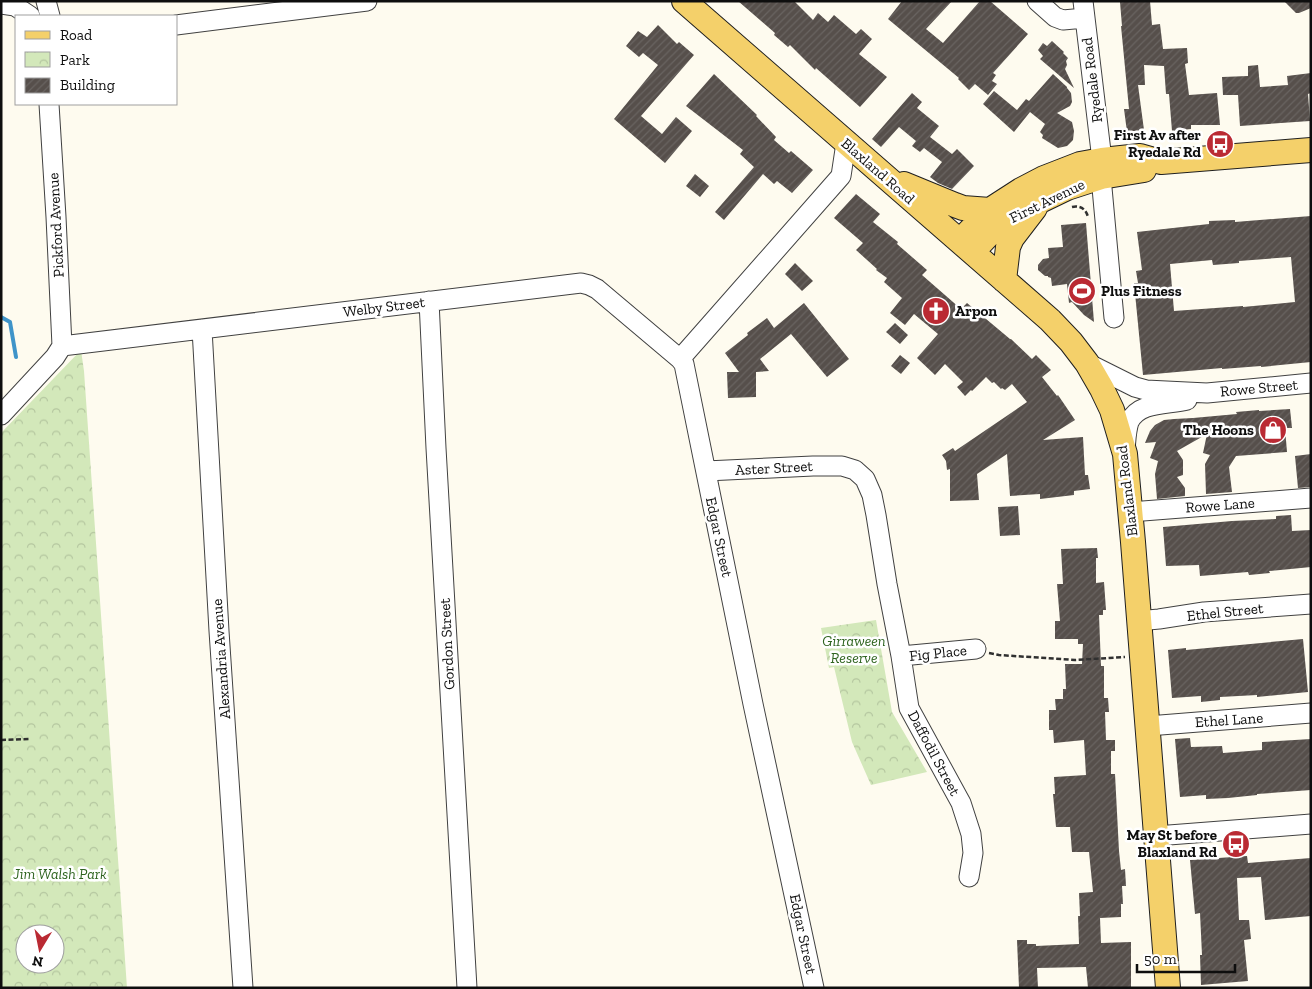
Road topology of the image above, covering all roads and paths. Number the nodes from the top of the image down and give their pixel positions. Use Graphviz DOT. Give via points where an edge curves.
graph roads {
  1 [pos="46,1"];
  2 [pos="367,1"];
  3 [pos="684,1"];
  4 [pos="1036,1"];
  5 [pos="301,5"];
  6 [pos="1084,10"];
  7 [pos="50,15"];
  8 [pos="178,25"];
  9 [pos="48,105"];
  10 [pos="846,143"];
  11 [pos="1311,150"];
  12 [pos="1101,168"];
  13 [pos="880,173"];
  14 [pos="1041,202"];
  15 [pos="990,210"];
  16 [pos="1064,210"];
  17 [pos="1106,224"];
  18 [pos="966,247"];
  19 [pos="1004,280"];
  20 [pos="429,301"];
  21 [pos="1114,318"];
  22 [pos="202,329"];
  23 [pos="62,346"];
  24 [pos="680,359"];
  25 [pos="1087,363"];
  26 [pos="1311,384"];
  27 [pos="1207,393"];
  28 [pos="1,415"];
  29 [pos="1125,454"];
  30 [pos="842,466"];
  31 [pos="706,472"];
  32 [pos="1311,498"];
  33 [pos="1130,512"];
  34 [pos="1311,604"];
  35 [pos="1138,621"];
  36 [pos="976,649"];
  37 [pos="901,656"];
  38 [pos="1124,657"];
  39 [pos="1311,714"];
  40 [pos="1148,726"];
  41 [pos="30,739"];
  42 [pos="1,740"];
  43 [pos="1311,824"];
  44 [pos="1156,836"];
  45 [pos="969,877"];
  46 [pos="243,988"];
  47 [pos="467,988"];
  48 [pos="814,988"];
  49 [pos="1168,988"];
  1 -- 7 [label="street"];
  2 -- 5 [label="street"];
  3 -- 10 [label="main road, Blaxland Road"];
  4 -- 6 [label="street" via="1063,20"];
  5 -- 8 [label="street"];
  6 -- 12 [label="street, Ryedale Road"];
  9 -- 23 [label="street, Pickford Avenue"];
  10 -- 13 [label="main road, Blaxland Road"];
  10 -- 24 [label="street" via="840,176"];
  11 -- 12 [label="main road, First Avenue" via="1161,162 1142,171"];
  12 -- 14 [label="main road, First Avenue"];
  12 -- 15 [label="main road, First Avenue" via="1080,164 1044,178"];
  12 -- 17 [label="street, Ryedale Road"];
  13 -- 15 [label="main road" via="963,208"];
  13 -- 18 [label="main road, Blaxland Road"];
  14 -- 18 [label="main road, First Avenue" via="1014,214"];
  14 -- 19 [label="main road" via="1012,238"];
  15 -- 18 [label="main road, First Avenue"];
  16 -- 17 [label="path" via="1078,206 1088,214 1089,225"];
  17 -- 21 [label="street, Ryedale Road"];
  18 -- 19 [label="main road, Blaxland Road"];
  19 -- 25 [label="main road, Blaxland Road" via="1050,320"];
  20 -- 22 [label="street, Welby Street"];
  20 -- 24 [label="street, Welby Street" via="573,283 589,285"];
  20 -- 47 [label="street, Gordon Street"];
  22 -- 23 [label="street, Welby Street"];
  22 -- 46 [label="street, Alexandria Avenue"];
  23 -- 28 [label="street"];
  24 -- 31 [label="street, Edgar Street" via="684,364"];
  25 -- 27 [label="street, Rowe Street" via="1146,390"];
  25 -- 29 [label="main road, Blaxland Road" via="1112,410"];
  26 -- 27 [label="street, Rowe Street"];
  27 -- 29 [label="street, Rowe Street" via="1183,401 1148,406 1136,413 1127,432"];
  29 -- 33 [label="main road, Blaxland Road"];
  30 -- 31 [label="street, Aster Street"];
  30 -- 37 [label="street, Daffodil Street" via="855,470 865,479 872,496"];
  31 -- 48 [label="street, Edgar Street"];
  32 -- 33 [label="street, Rowe Lane"];
  33 -- 35 [label="main road, Blaxland Road"];
  34 -- 35 [label="street, Ethel Street" via="1204,612"];
  35 -- 40 [label="main road, Blaxland Road"];
  36 -- 37 [label="street, Fig Place"];
  36 -- 38 [label="path" via="999,655 1075,660"];
  37 -- 45 [label="street, Daffodil Street" via="909,708 961,803 971,834 973,852"];
  39 -- 40 [label="street, Ethel Lane"];
  40 -- 44 [label="main road, Blaxland Road"];
  41 -- 42 [label="path"];
  43 -- 44 [label="street"];
  44 -- 49 [label="main road, Blaxland Road"];
}
